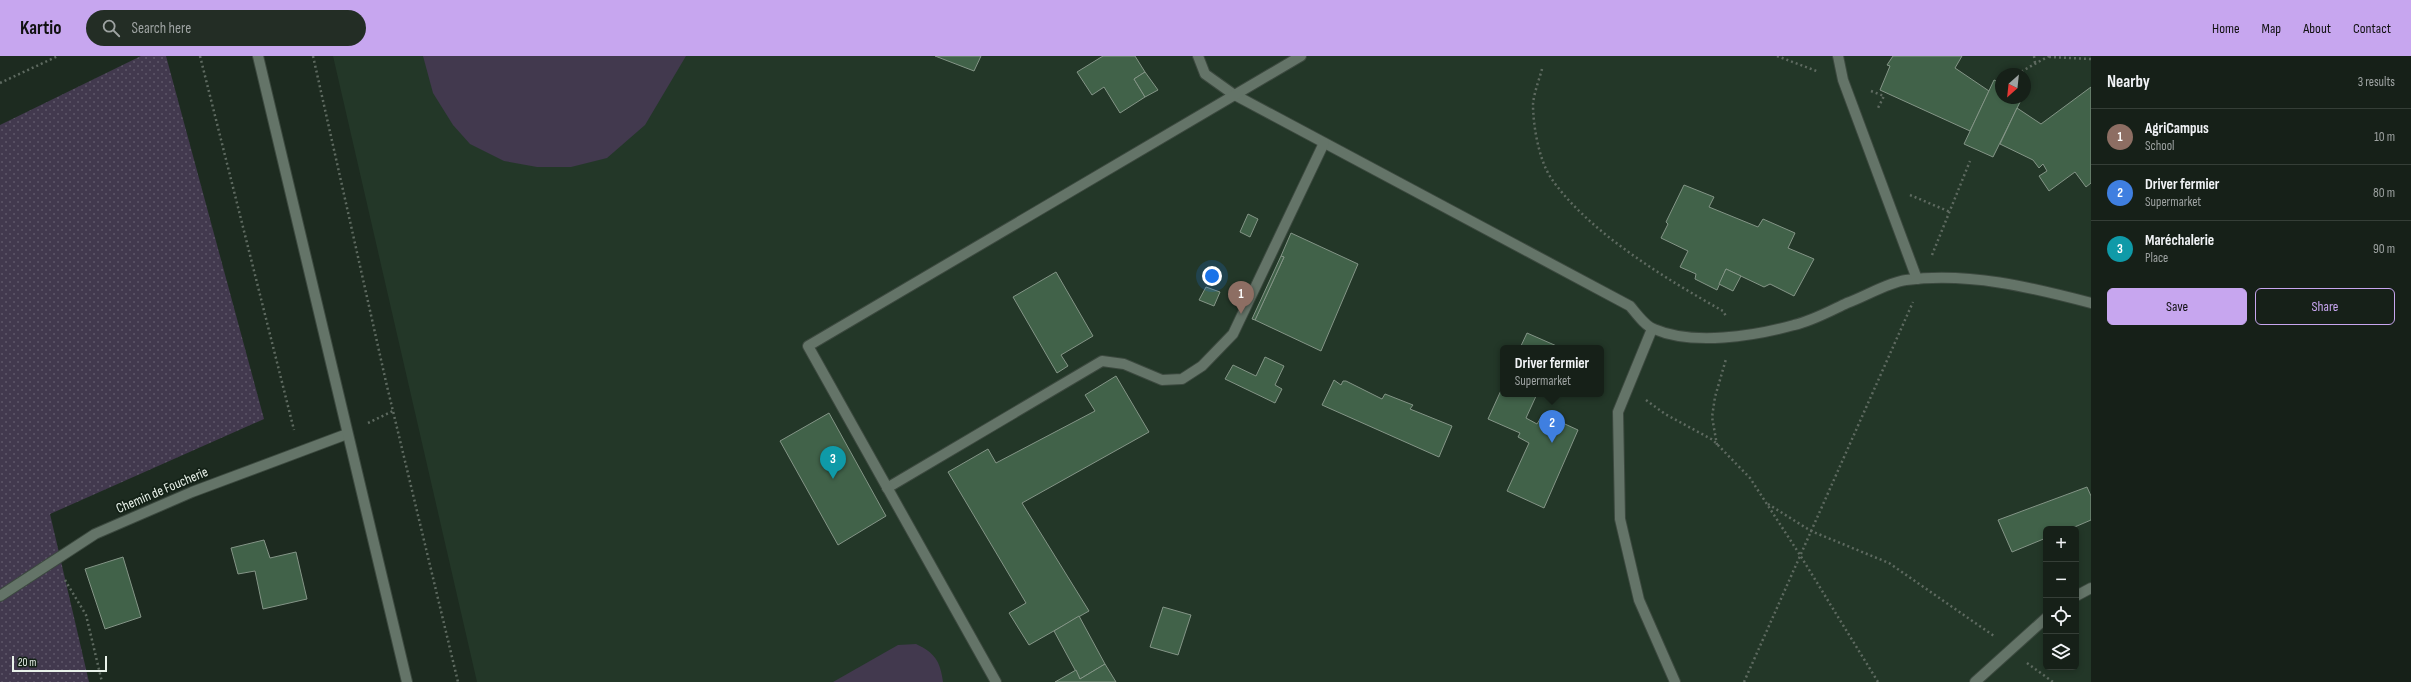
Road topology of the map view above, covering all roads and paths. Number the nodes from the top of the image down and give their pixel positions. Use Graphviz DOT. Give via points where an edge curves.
graph roads {
  1 [pos="58,56"];
  2 [pos="200,56"];
  3 [pos="258,56"];
  4 [pos="313,56"];
  5 [pos="1198,56"];
  6 [pos="1301,56"];
  7 [pos="1838,56"];
  8 [pos="2034,56"];
  9 [pos="2049,56"];
  10 [pos="2091,59"];
  11 [pos="2036,63"];
  12 [pos="2027,68"];
  13 [pos="1542,69"];
  14 [pos="0,83"];
  15 [pos="1233,94"];
  16 [pos="1324,143"];
  17 [pos="1970,161"];
  18 [pos="1920,279"];
  19 [pos="2091,303"];
  20 [pos="1652,329"];
  21 [pos="1730,337"];
  22 [pos="1628,387"];
  23 [pos="393,411"];
  24 [pos="347,434"];
  25 [pos="1717,445"];
  26 [pos="300,452"];
  27 [pos="887,488"];
  28 [pos="1766,502"];
  29 [pos="1811,531"];
  30 [pos="1800,555"];
  31 [pos="54,561"];
  32 [pos="2091,588"];
  33 [pos="2079,594"];
  34 [pos="0,596"];
  35 [pos="2043,621"];
  36 [pos="2011,648"];
  37 [pos="102,682"];
  38 [pos="407,682"];
  39 [pos="458,682"];
  40 [pos="996,682"];
  41 [pos="1675,682"];
  42 [pos="1744,682"];
  43 [pos="1878,682"];
  44 [pos="1975,682"];
  45 [pos="2053,682"];
  1 -- 14 [label="path"];
  2 -- 26 [label="path"];
  3 -- 24 [label="street"];
  4 -- 23 [label="path"];
  5 -- 15 [label="street" via="1205,74"];
  6 -- 15 [label="street"];
  7 -- 18 [label="street" via="1843,80"];
  8 -- 11 [label="path"];
  9 -- 10 [label="path"];
  9 -- 11 [label="path"];
  11 -- 12 [label="path"];
  13 -- 21 [label="path" via="1533,104 1537,141 1550,177 1582,214 1609,238 1723,311 1728,319"];
  15 -- 16 [label="street"];
  15 -- 27 [label="street" via="808,346"];
  16 -- 20 [label="street" via="1630,306"];
  16 -- 27 [label="street" via="1233,334 1202,366 1182,379 1162,380 1124,364 1102,361"];
  17 -- 18 [label="path"];
  18 -- 19 [label="street" via="1980,278"];
  18 -- 21 [label="street" via="1904,280 1795,325"];
  18 -- 29 [label="path"];
  20 -- 21 [label="street" via="1685,337"];
  20 -- 22 [label="street"];
  21 -- 25 [label="path" via="1712,418"];
  22 -- 25 [label="path" via="1665,414 1713,440"];
  22 -- 41 [label="street" via="1618,412 1620,519 1638,600"];
  23 -- 24 [label="path"];
  23 -- 39 [label="path"];
  24 -- 26 [label="street, Chemin de Foucherie"];
  24 -- 38 [label="street"];
  25 -- 28 [label="path" via="1750,478"];
  26 -- 31 [label="street, Chemin de Foucherie" via="192,492 102,531"];
  27 -- 40 [label="street"];
  28 -- 29 [label="path"];
  28 -- 30 [label="path"];
  29 -- 30 [label="path"];
  29 -- 36 [label="path" via="1889,563"];
  30 -- 42 [label="path"];
  30 -- 43 [label="path"];
  31 -- 34 [label="street, Chemin de Foucherie"];
  31 -- 37 [label="path" via="86,615"];
  32 -- 33 [label="street"];
  35 -- 36 [label="street"];
  36 -- 44 [label="street"];
  36 -- 45 [label="path"];
}
